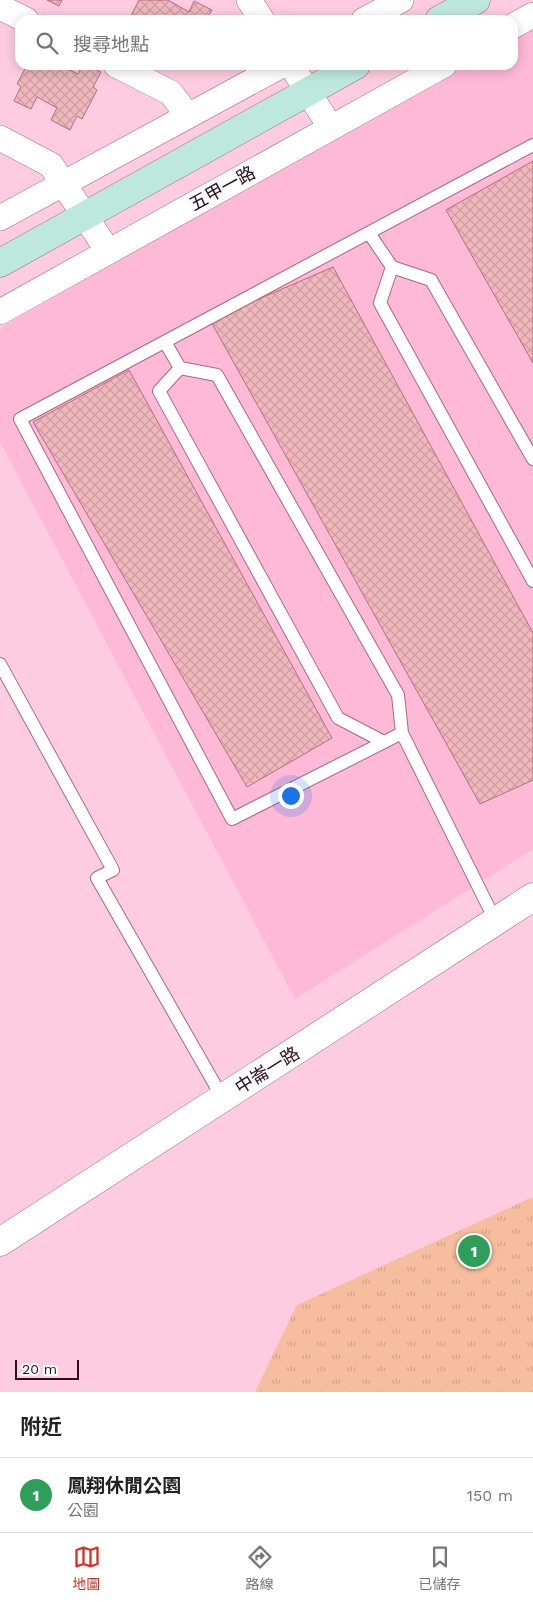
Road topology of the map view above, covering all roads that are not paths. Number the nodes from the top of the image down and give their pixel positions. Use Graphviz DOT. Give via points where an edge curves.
graph roads {
  1 [pos="249,0"];
  2 [pos="401,0"];
  3 [pos="476,0"];
  4 [pos="0,7"];
  5 [pos="16,15"];
  6 [pos="259,15"];
  7 [pos="373,15"];
  8 [pos="448,15"];
  9 [pos="533,16"];
  10 [pos="518,24"];
  11 [pos="126,70"];
  12 [pos="273,70"];
  13 [pos="294,70"];
  14 [pos="347,70"];
  15 [pos="435,70"];
  16 [pos="309,91"];
  17 [pos="188,116"];
  18 [pos="331,128"];
  19 [pos="0,138"];
  20 [pos="533,146"];
  21 [pos="64,184"];
  22 [pos="85,217"];
  23 [pos="0,218"];
  24 [pos="369,233"];
  25 [pos="108,251"];
  26 [pos="0,263"];
  27 [pos="392,267"];
  28 [pos="0,312"];
  29 [pos="165,342"];
  30 [pos="180,368"];
  31 [pos="533,459"];
  32 [pos="533,581"];
  33 [pos="0,664"];
  34 [pos="402,733"];
  35 [pos="384,742"];
  36 [pos="533,897"];
  37 [pos="496,922"];
  38 [pos="222,1097"];
  39 [pos="0,1242"];
  1 -- 6 [label="street"];
  2 -- 7 [label="street"];
  3 -- 8 [label="main road"];
  4 -- 5 [label="street"];
  9 -- 10 [label="street"];
  11 -- 17 [label="street" via="171,92"];
  12 -- 17 [label="street"];
  13 -- 16 [label="street"];
  14 -- 16 [label="main road"];
  15 -- 18 [label="street, 五甲一路"];
  16 -- 18 [label="street"];
  16 -- 22 [label="main road"];
  17 -- 21 [label="street"];
  18 -- 25 [label="street, 五甲一路"];
  19 -- 21 [label="street" via="51,165"];
  20 -- 24 [label="lane"];
  21 -- 22 [label="street"];
  21 -- 23 [label="street"];
  22 -- 25 [label="street"];
  22 -- 26 [label="main road"];
  24 -- 27 [label="lane"];
  24 -- 29 [label="lane"];
  25 -- 28 [label="street, 五甲一路"];
  27 -- 31 [label="lane" via="431,280"];
  27 -- 32 [label="lane" via="380,303"];
  29 -- 30 [label="lane"];
  29 -- 35 [label="lane" via="20,419 232,819"];
  30 -- 34 [label="lane" via="217,375 398,695"];
  30 -- 35 [label="lane" via="158,392 338,718"];
  33 -- 38 [label="lane" via="113,870 97,878"];
  34 -- 35 [label="lane"];
  34 -- 37 [label="lane"];
  36 -- 37 [label="street, 中崙一路"];
  37 -- 38 [label="street, 中崙一路"];
  38 -- 39 [label="street, 中崙一路"];
}
